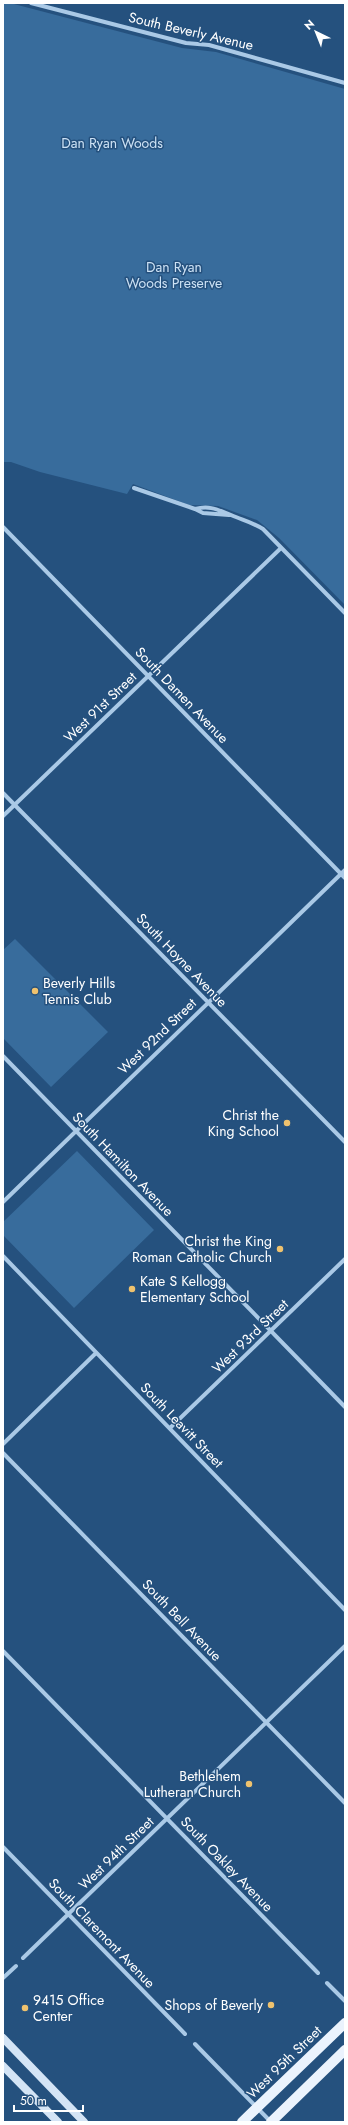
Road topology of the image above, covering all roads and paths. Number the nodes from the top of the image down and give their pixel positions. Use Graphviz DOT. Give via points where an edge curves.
graph roads {
  1 [pos="31,3"];
  2 [pos="345,83"];
  3 [pos="134,488"];
  4 [pos="195,509"];
  5 [pos="230,515"];
  6 [pos="3,527"];
  7 [pos="281,548"];
  8 [pos="345,613"];
  9 [pos="148,676"];
  10 [pos="3,793"];
  11 [pos="14,805"];
  12 [pos="3,816"];
  13 [pos="345,870"];
  14 [pos="341,874"];
  15 [pos="345,878"];
  16 [pos="208,1003"];
  17 [pos="3,1056"];
  18 [pos="76,1131"];
  19 [pos="345,1142"];
  20 [pos="3,1202"];
  21 [pos="3,1256"];
  22 [pos="345,1259"];
  23 [pos="271,1331"];
  24 [pos="96,1352"];
  25 [pos="345,1407"];
  26 [pos="170,1428"];
  27 [pos="3,1444"];
  28 [pos="3,1453"];
  29 [pos="345,1610"];
  30 [pos="345,1646"];
  31 [pos="3,1651"];
  32 [pos="266,1722"];
  33 [pos="345,1803"];
  34 [pos="167,1818"];
  35 [pos="3,1847"];
  36 [pos="69,1914"];
  37 [pos="23,1958"];
  38 [pos="16,1966"];
  39 [pos="318,1974"];
  40 [pos="3,1978"];
  41 [pos="328,1983"];
  42 [pos="345,2001"];
  43 [pos="345,2023"];
  44 [pos="185,2034"];
  45 [pos="3,2038"];
  46 [pos="195,2044"];
  47 [pos="345,2050"];
  48 [pos="3,2066"];
  49 [pos="257,2108"];
  50 [pos="58,2122"];
  51 [pos="84,2122"];
  52 [pos="242,2122"];
  53 [pos="271,2122"];
  1 -- 2 [label="street, South Beverly Avenue" via="186,43 209,45"];
  3 -- 4 [label="street"];
  4 -- 5 [label="street" via="202,513"];
  4 -- 5 [label="street" via="218,508"];
  5 -- 7 [label="street" via="252,522 263,529"];
  6 -- 9 [label="street, South Damen Avenue"];
  7 -- 8 [label="street"];
  7 -- 9 [label="street, West 91st Street"];
  9 -- 11 [label="street, West 91st Street"];
  9 -- 14 [label="street, South Damen Avenue"];
  10 -- 11 [label="street, South Hoyne Avenue"];
  11 -- 12 [label="street, West 91st Street"];
  11 -- 16 [label="street, South Hoyne Avenue"];
  13 -- 14 [label="street, West 92nd Street"];
  14 -- 15 [label="street, South Damen Avenue"];
  14 -- 16 [label="street, West 92nd Street"];
  16 -- 18 [label="street, West 92nd Street"];
  16 -- 19 [label="street, South Hoyne Avenue"];
  17 -- 18 [label="street, South Hamilton Avenue"];
  18 -- 20 [label="street, West 92nd Street"];
  18 -- 23 [label="street, South Hamilton Avenue"];
  21 -- 24 [label="street, South Leavitt Street"];
  22 -- 23 [label="street, West 93rd Street"];
  23 -- 25 [label="street, South Hamilton Avenue"];
  23 -- 26 [label="street, West 93rd Street"];
  24 -- 26 [label="street, South Leavitt Street"];
  24 -- 27 [label="street"];
  26 -- 29 [label="street, South Leavitt Street"];
  28 -- 32 [label="street, South Bell Avenue"];
  30 -- 32 [label="street, West 94th Street"];
  31 -- 34 [label="street, South Oakley Avenue"];
  32 -- 33 [label="street, South Bell Avenue"];
  32 -- 34 [label="street, West 94th Street"];
  34 -- 36 [label="street, West 94th Street"];
  34 -- 39 [label="street, South Oakley Avenue"];
  35 -- 36 [label="street, South Claremont Avenue"];
  36 -- 37 [label="street, West 94th Street"];
  36 -- 44 [label="street, South Claremont Avenue"];
  38 -- 40 [label="street"];
  41 -- 42 [label="street"];
  43 -- 49 [label="main road, West 95th Street"];
  45 -- 51 [label="main road"];
  46 -- 49 [label="street"];
  47 -- 53 [label="main road"];
  48 -- 50 [label="main road"];
  49 -- 52 [label="main road, West 95th Street"];
  49 -- 53 [label="street"];
}
